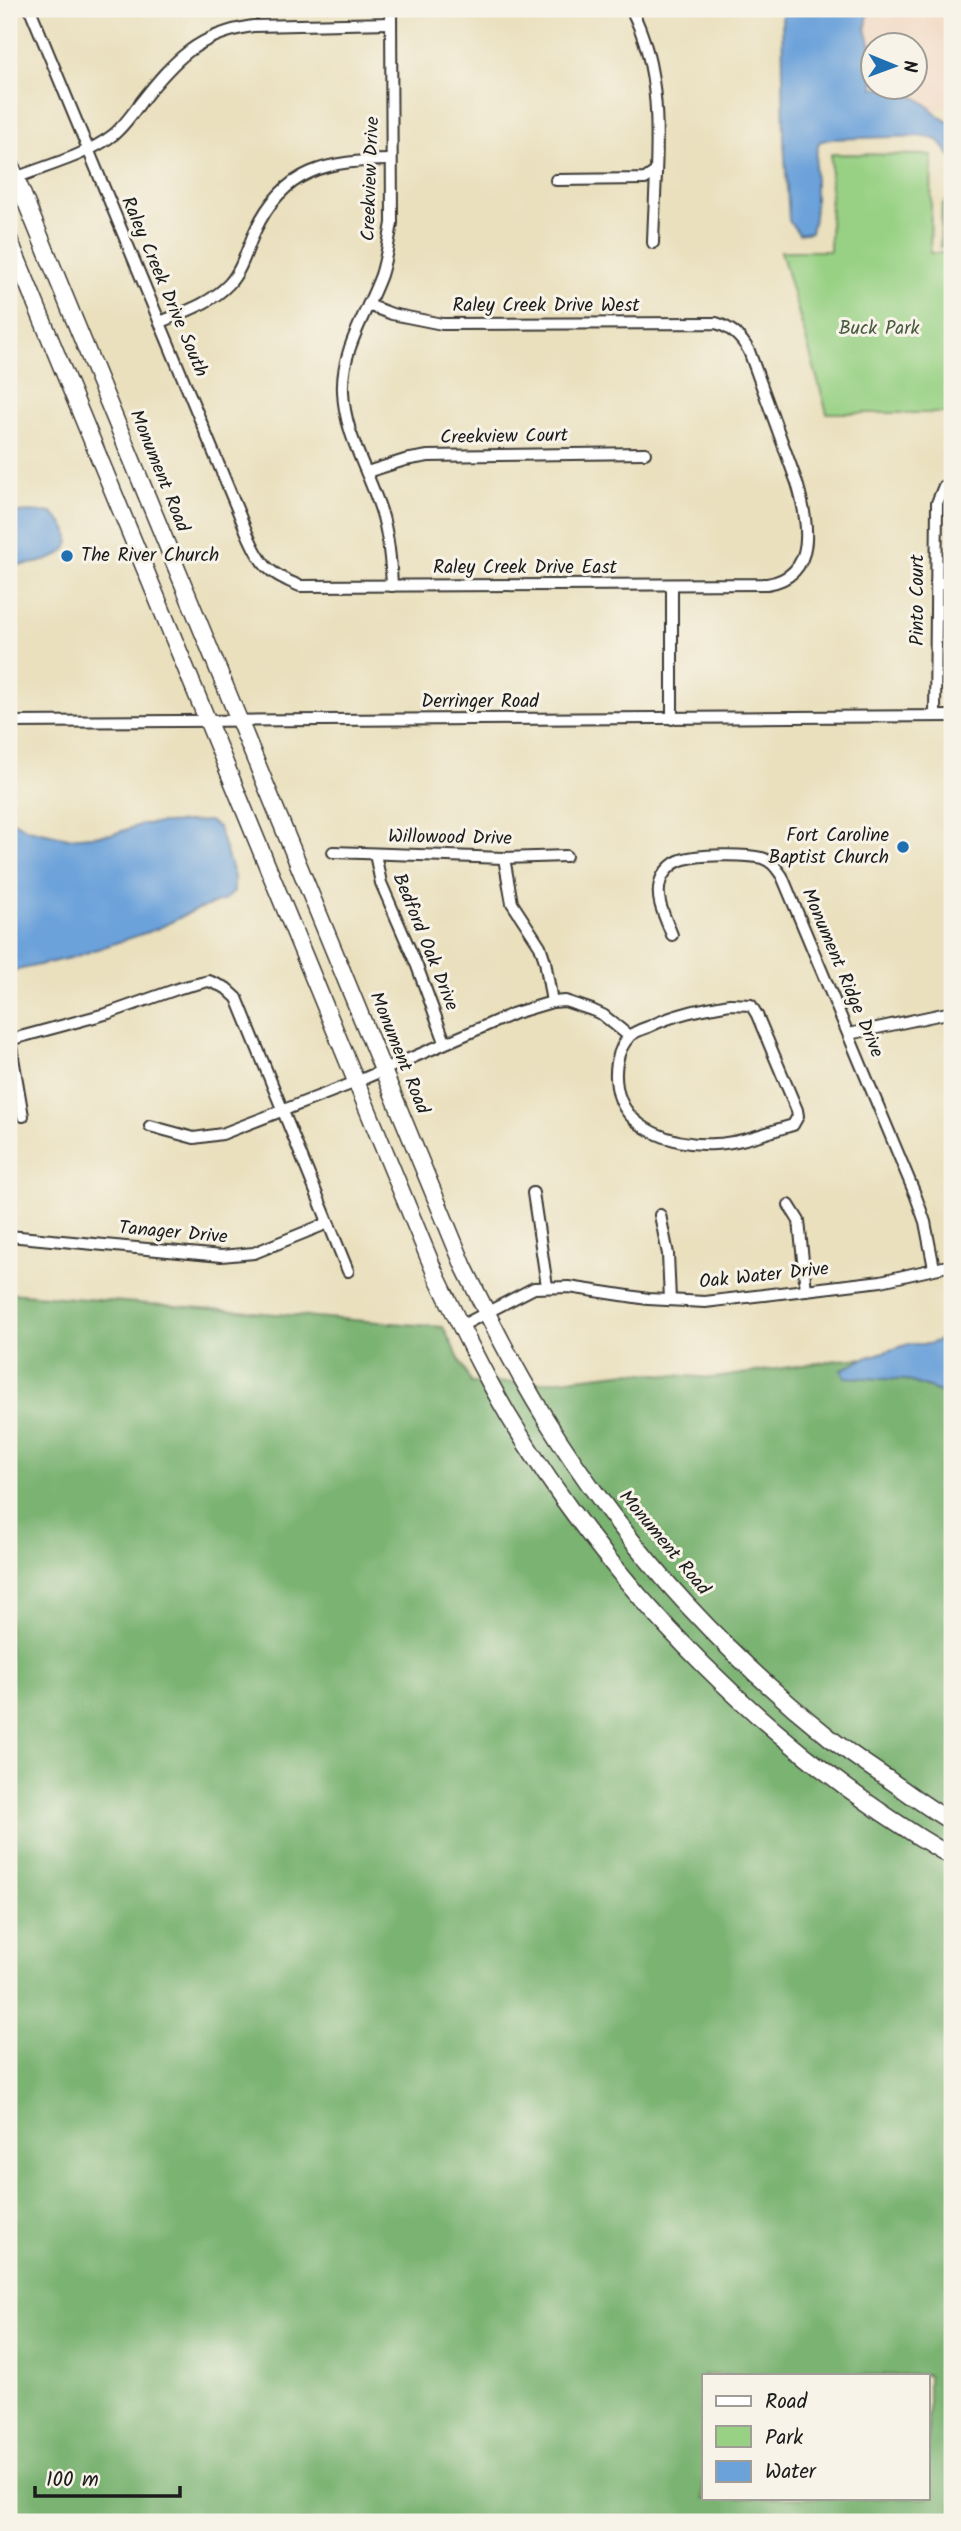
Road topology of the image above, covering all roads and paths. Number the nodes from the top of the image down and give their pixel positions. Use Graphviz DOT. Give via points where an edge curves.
graph roads {
  1 [pos="30,9"];
  2 [pos="391,9"];
  3 [pos="631,9"];
  4 [pos="391,23"];
  5 [pos="88,149"];
  6 [pos="391,160"];
  7 [pos="9,161"];
  8 [pos="655,172"];
  9 [pos="12,179"];
  10 [pos="556,180"];
  11 [pos="9,239"];
  12 [pos="653,243"];
  13 [pos="368,305"];
  14 [pos="160,322"];
  15 [pos="645,453"];
  16 [pos="367,472"];
  17 [pos="944,486"];
  18 [pos="274,575"];
  19 [pos="778,582"];
  20 [pos="936,583"];
  21 [pos="952,583"];
  22 [pos="672,585"];
  23 [pos="392,586"];
  24 [pos="935,716"];
  25 [pos="952,716"];
  26 [pos="671,719"];
  27 [pos="239,720"];
  28 [pos="206,721"];
  29 [pos="9,722"];
  30 [pos="333,852"];
  31 [pos="375,854"];
  32 [pos="566,856"];
  33 [pos="504,858"];
  34 [pos="672,935"];
  35 [pos="552,1002"];
  36 [pos="952,1012"];
  37 [pos="849,1034"];
  38 [pos="629,1036"];
  39 [pos="9,1040"];
  40 [pos="445,1042"];
  41 [pos="383,1070"];
  42 [pos="356,1082"];
  43 [pos="282,1110"];
  44 [pos="23,1116"];
  45 [pos="150,1126"];
  46 [pos="533,1193"];
  47 [pos="789,1205"];
  48 [pos="660,1215"];
  49 [pos="328,1223"];
  50 [pos="9,1236"];
  51 [pos="952,1265"];
  52 [pos="934,1268"];
  53 [pos="348,1271"];
  54 [pos="547,1286"];
  55 [pos="806,1290"];
  56 [pos="670,1300"];
  57 [pos="486,1312"];
  58 [pos="460,1326"];
  59 [pos="952,1822"];
  60 [pos="952,1857"];
  1 -- 5 [label="street, Raley Creek Drive South"];
  2 -- 4 [label="street, Creekview Drive"];
  3 -- 8 [label="street" via="655,83"];
  4 -- 5 [label="street" via="253,26 209,37 168,67 113,135"];
  4 -- 6 [label="street, Creekview Drive"];
  5 -- 9 [label="street"];
  5 -- 14 [label="street, Raley Creek Drive South"];
  6 -- 13 [label="street, Creekview Drive" via="389,243"];
  6 -- 14 [label="street" via="340,162 309,173 281,192 263,215 229,284 204,303"];
  7 -- 9 [label="main road, Monument Road"];
  8 -- 10 [label="street" via="645,179"];
  8 -- 12 [label="street"];
  9 -- 27 [label="main road, Monument Road"];
  11 -- 28 [label="main road"];
  13 -- 16 [label="street, Creekview Drive" via="342,387 345,416"];
  13 -- 19 [label="street, Raley Creek Drive West" via="443,324 716,323 737,333 749,351 803,502 803,560 788,578"];
  14 -- 18 [label="street, Raley Creek Drive South" via="247,533"];
  15 -- 16 [label="street, Creekview Court" via="428,456"];
  16 -- 23 [label="street, Creekview Drive" via="383,517"];
  17 -- 20 [label="street, Pinto Court" via="937,503"];
  18 -- 23 [label="street, Raley Creek Drive East" via="300,586"];
  19 -- 22 [label="street, Raley Creek Drive East"];
  20 -- 21 [label="street"];
  20 -- 24 [label="street, Pinto Court"];
  22 -- 23 [label="street, Raley Creek Drive East"];
  22 -- 26 [label="street"];
  24 -- 25 [label="street, Derringer Road"];
  24 -- 26 [label="street, Derringer Road"];
  26 -- 27 [label="street, Derringer Road"];
  27 -- 28 [label="street, Derringer Road"];
  27 -- 41 [label="main road, Monument Road"];
  28 -- 29 [label="street, Derringer Road"];
  28 -- 42 [label="main road"];
  30 -- 31 [label="street, Willowood Drive"];
  31 -- 33 [label="street, Willowood Drive"];
  31 -- 40 [label="street, Bedford Oak Drive" via="381,883"];
  32 -- 33 [label="street, Willowood Drive"];
  33 -- 35 [label="street" via="512,903 542,954"];
  34 -- 37 [label="street, Monument Ridge Drive" via="658,893 671,866 680,860 741,856 773,863"];
  35 -- 38 [label="street" via="592,1010"];
  35 -- 40 [label="street"];
  36 -- 37 [label="street"];
  37 -- 52 [label="street, Monument Ridge Drive" via="915,1194"];
  38 -- 38 [label="street" via="616,1065 617,1090 627,1113 644,1128 690,1143 715,1144 793,1125 798,1116 751,1005 730,1003 687,1011"];
  39 -- 43 [label="street" via="209,981 237,998"];
  39 -- 44 [label="street"];
  40 -- 41 [label="street"];
  41 -- 42 [label="street"];
  41 -- 57 [label="main road, Monument Road"];
  42 -- 43 [label="street"];
  42 -- 58 [label="main road"];
  43 -- 45 [label="street" via="209,1138 179,1136"];
  43 -- 49 [label="street"];
  46 -- 54 [label="street"];
  47 -- 55 [label="street" via="799,1221"];
  48 -- 56 [label="street"];
  49 -- 50 [label="street, Tanager Drive" via="254,1253 221,1256"];
  49 -- 53 [label="street"];
  51 -- 52 [label="street, Oak Water Drive"];
  52 -- 55 [label="street, Oak Water Drive" via="881,1281"];
  54 -- 56 [label="street, Oak Water Drive"];
  54 -- 57 [label="street, Oak Water Drive"];
  55 -- 56 [label="street, Oak Water Drive" via="705,1302"];
  57 -- 58 [label="street, Oak Water Drive"];
  57 -- 59 [label="main road, Monument Road" via="558,1439 610,1513 671,1587 717,1637 831,1739"];
  58 -- 60 [label="main road" via="508,1414 556,1487 663,1622 728,1688 814,1762"];
}
